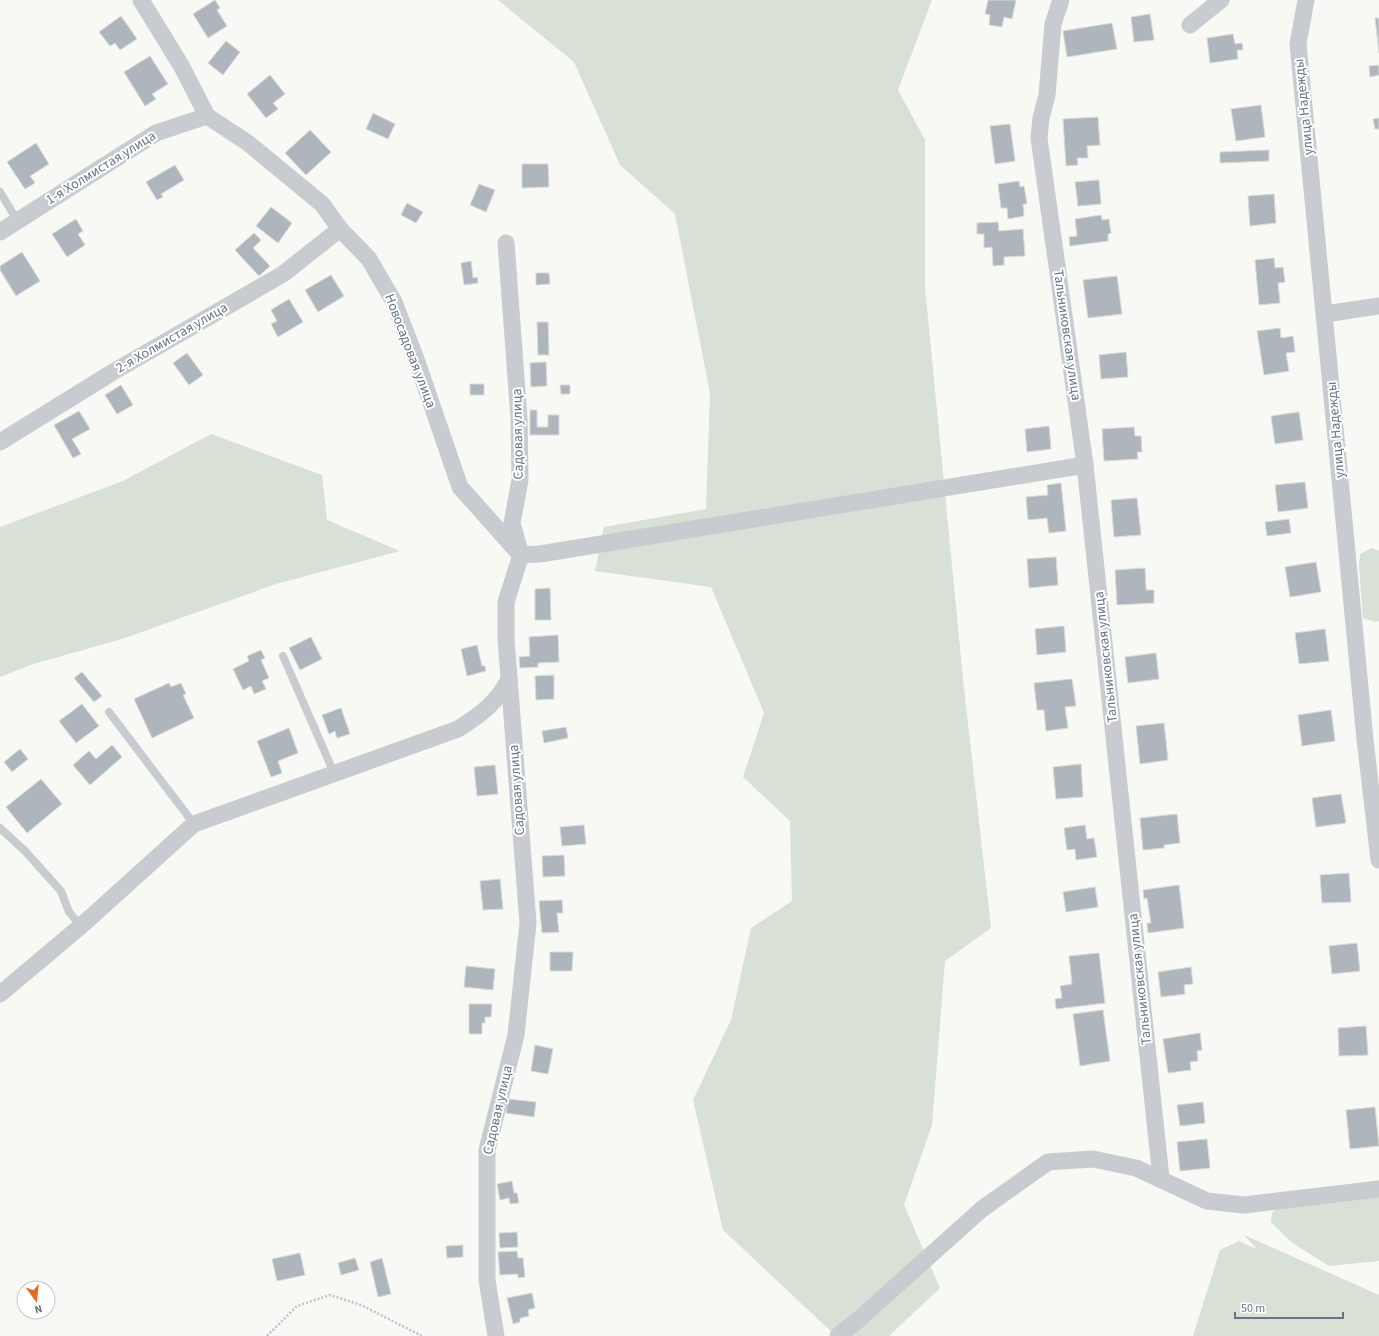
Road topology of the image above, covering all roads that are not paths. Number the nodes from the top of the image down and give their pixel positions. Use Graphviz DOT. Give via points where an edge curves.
graph roads {
  1 [pos="141,0"];
  2 [pos="1061,0"];
  3 [pos="1221,0"];
  4 [pos="1306,0"];
  5 [pos="1190,25"];
  6 [pos="207,116"];
  7 [pos="0,192"];
  8 [pos="17,220"];
  9 [pos="340,229"];
  10 [pos="0,232"];
  11 [pos="506,243"];
  12 [pos="1379,306"];
  13 [pos="1325,314"];
  14 [pos="0,442"];
  15 [pos="1085,465"];
  16 [pos="521,555"];
  17 [pos="283,656"];
  18 [pos="509,679"];
  19 [pos="109,712"];
  20 [pos="334,774"];
  21 [pos="194,824"];
  22 [pos="0,828"];
  23 [pos="1379,860"];
  24 [pos="81,926"];
  25 [pos="0,994"];
  26 [pos="1161,1178"];
  27 [pos="1379,1189"];
  28 [pos="496,1336"];
  29 [pos="838,1336"];
  1 -- 6 [label="street, Новосадовая улица" via="182,67"];
  2 -- 15 [label="street, Тальниковская улица" via="1053,24 1047,95 1039,138"];
  3 -- 5 [label="street"];
  4 -- 13 [label="street, улица Надежды" via="1298,44"];
  6 -- 8 [label="street, 1-я Холмистая улица" via="156,133"];
  6 -- 9 [label="street, Новосадовая улица" via="248,143 322,204"];
  7 -- 8 [label="lane"];
  8 -- 10 [label="street, 1-я Холмистая улица"];
  9 -- 14 [label="street, 2-я Холмистая улица" via="283,274 113,372"];
  9 -- 16 [label="street, Новосадовая улица" via="369,259 394,302 460,487"];
  11 -- 16 [label="street, Садовая улица" via="519,418 520,480 512,524"];
  12 -- 13 [label="street"];
  13 -- 23 [label="street, улица Надежды" via="1365,739"];
  15 -- 16 [label="street" via="540,554"];
  15 -- 26 [label="street, Тальниковская улица"];
  16 -- 18 [label="street, Садовая улица" via="506,602"];
  17 -- 20 [label="lane"];
  18 -- 20 [label="street" via="501,694 483,714 458,729"];
  18 -- 28 [label="street, Садовая улица" via="528,923 516,1035 487,1150 487,1280"];
  19 -- 21 [label="lane"];
  20 -- 21 [label="street"];
  21 -- 24 [label="street"];
  22 -- 24 [label="lane" via="61,891 70,912"];
  24 -- 25 [label="street"];
  26 -- 27 [label="street" via="1207,1201 1244,1205"];
  26 -- 29 [label="street" via="1136,1168 1093,1159 1048,1162 982,1209"];
}
